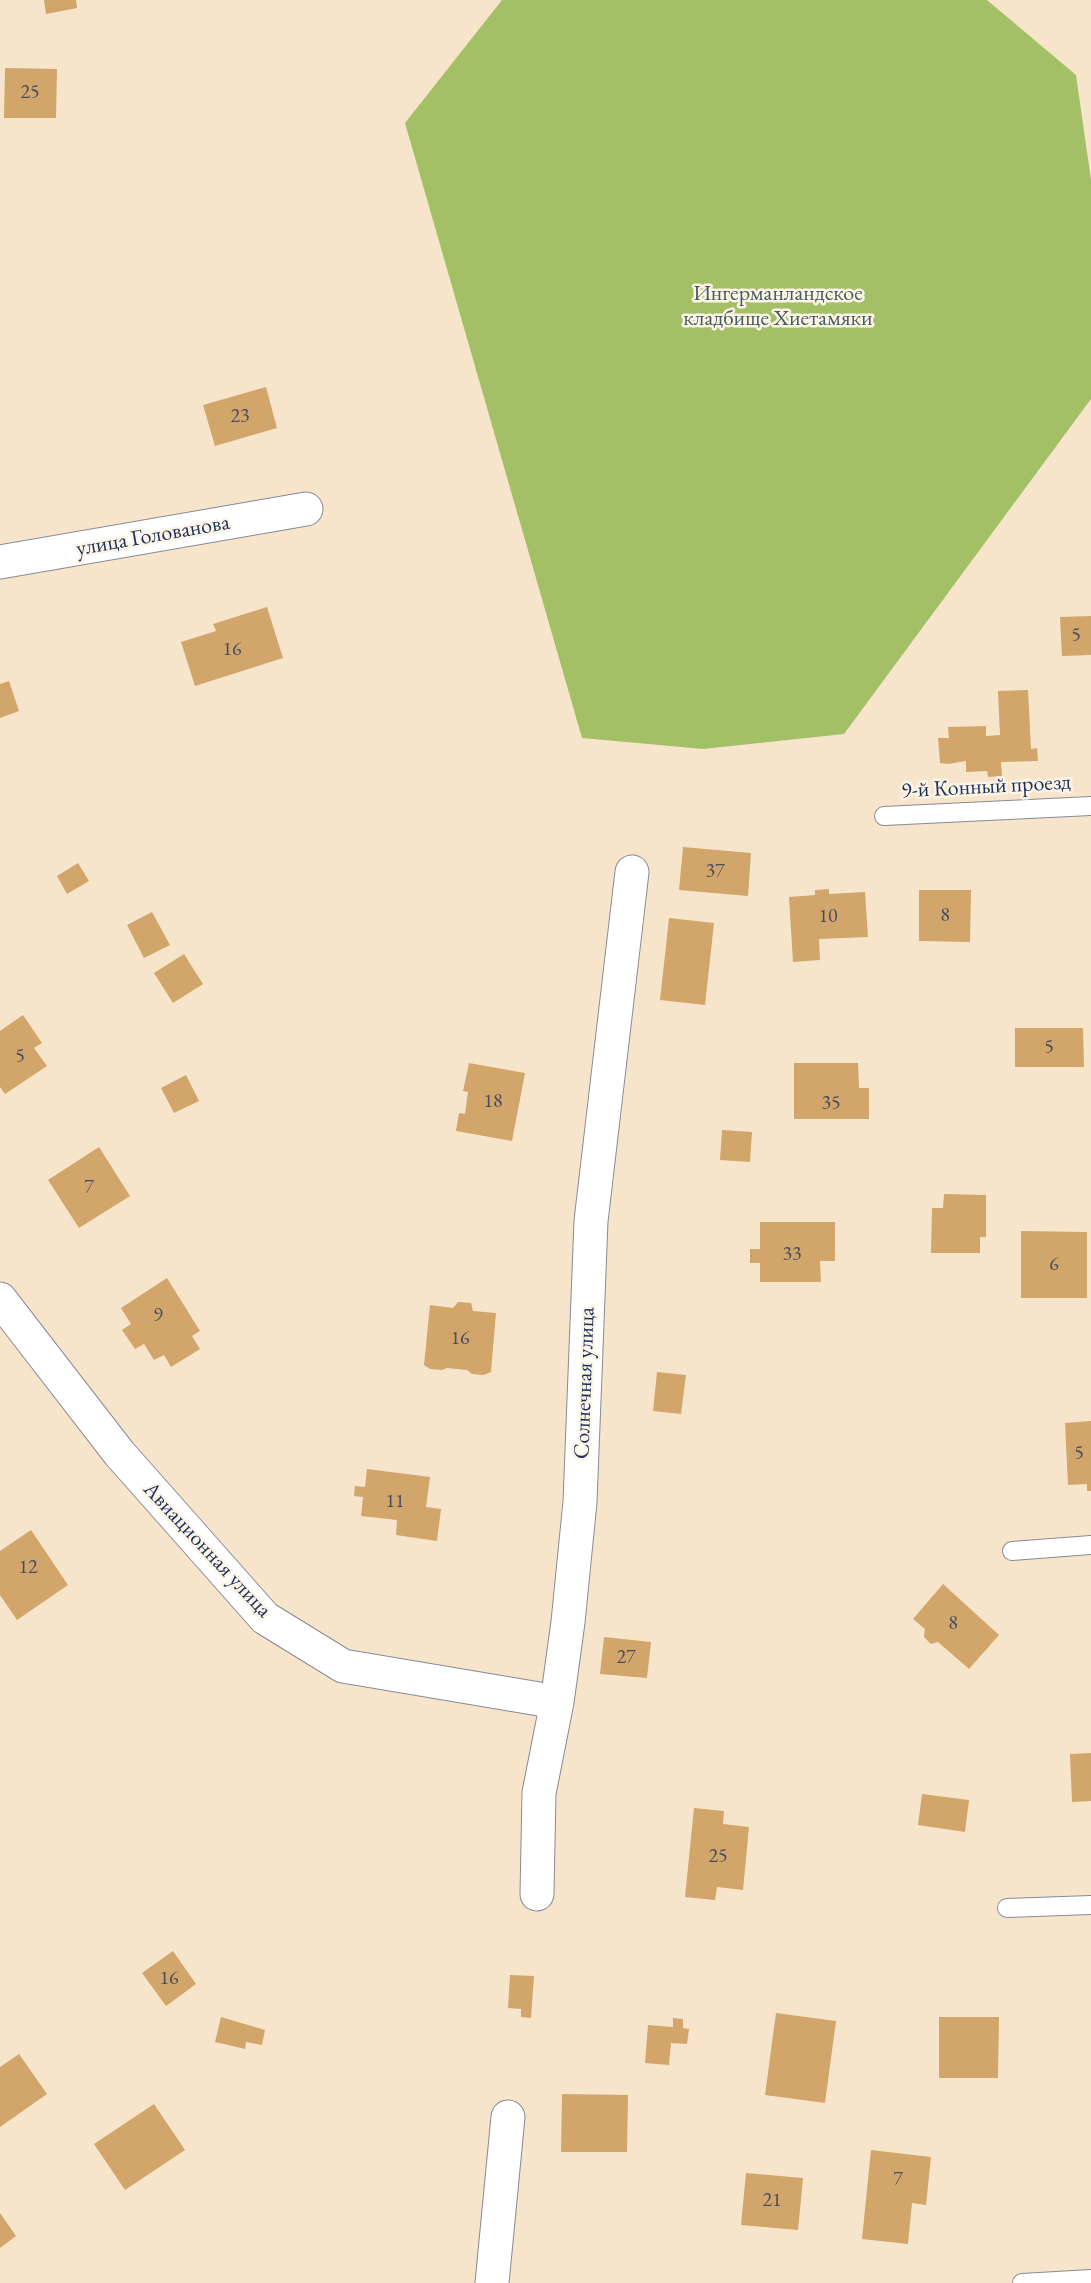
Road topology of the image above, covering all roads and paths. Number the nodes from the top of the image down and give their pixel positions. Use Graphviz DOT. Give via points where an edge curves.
graph roads {
  1 [pos="306,509"];
  2 [pos="0,562"];
  3 [pos="1091,806"];
  4 [pos="884,816"];
  5 [pos="632,872"];
  6 [pos="0,1299"];
  7 [pos="1091,1545"];
  8 [pos="1012,1551"];
  9 [pos="557,1702"];
  10 [pos="537,1894"];
  11 [pos="1091,1905"];
  12 [pos="1007,1908"];
  13 [pos="508,2117"];
  14 [pos="1091,2279"];
  15 [pos="492,2283"];
  16 [pos="1022,2283"];
  1 -- 2 [label="street, улица Голованова"];
  3 -- 4 [label="lane, 9-й Конный проезд"];
  5 -- 9 [label="street, Солнечная улица" via="591,1221 580,1502"];
  6 -- 9 [label="street, Авиационная улица" via="119,1453 265,1618 344,1666"];
  7 -- 8 [label="lane"];
  9 -- 10 [label="street, Солнечная улица" via="539,1793"];
  11 -- 12 [label="lane"];
  13 -- 15 [label="street"];
  14 -- 16 [label="lane"];
}
